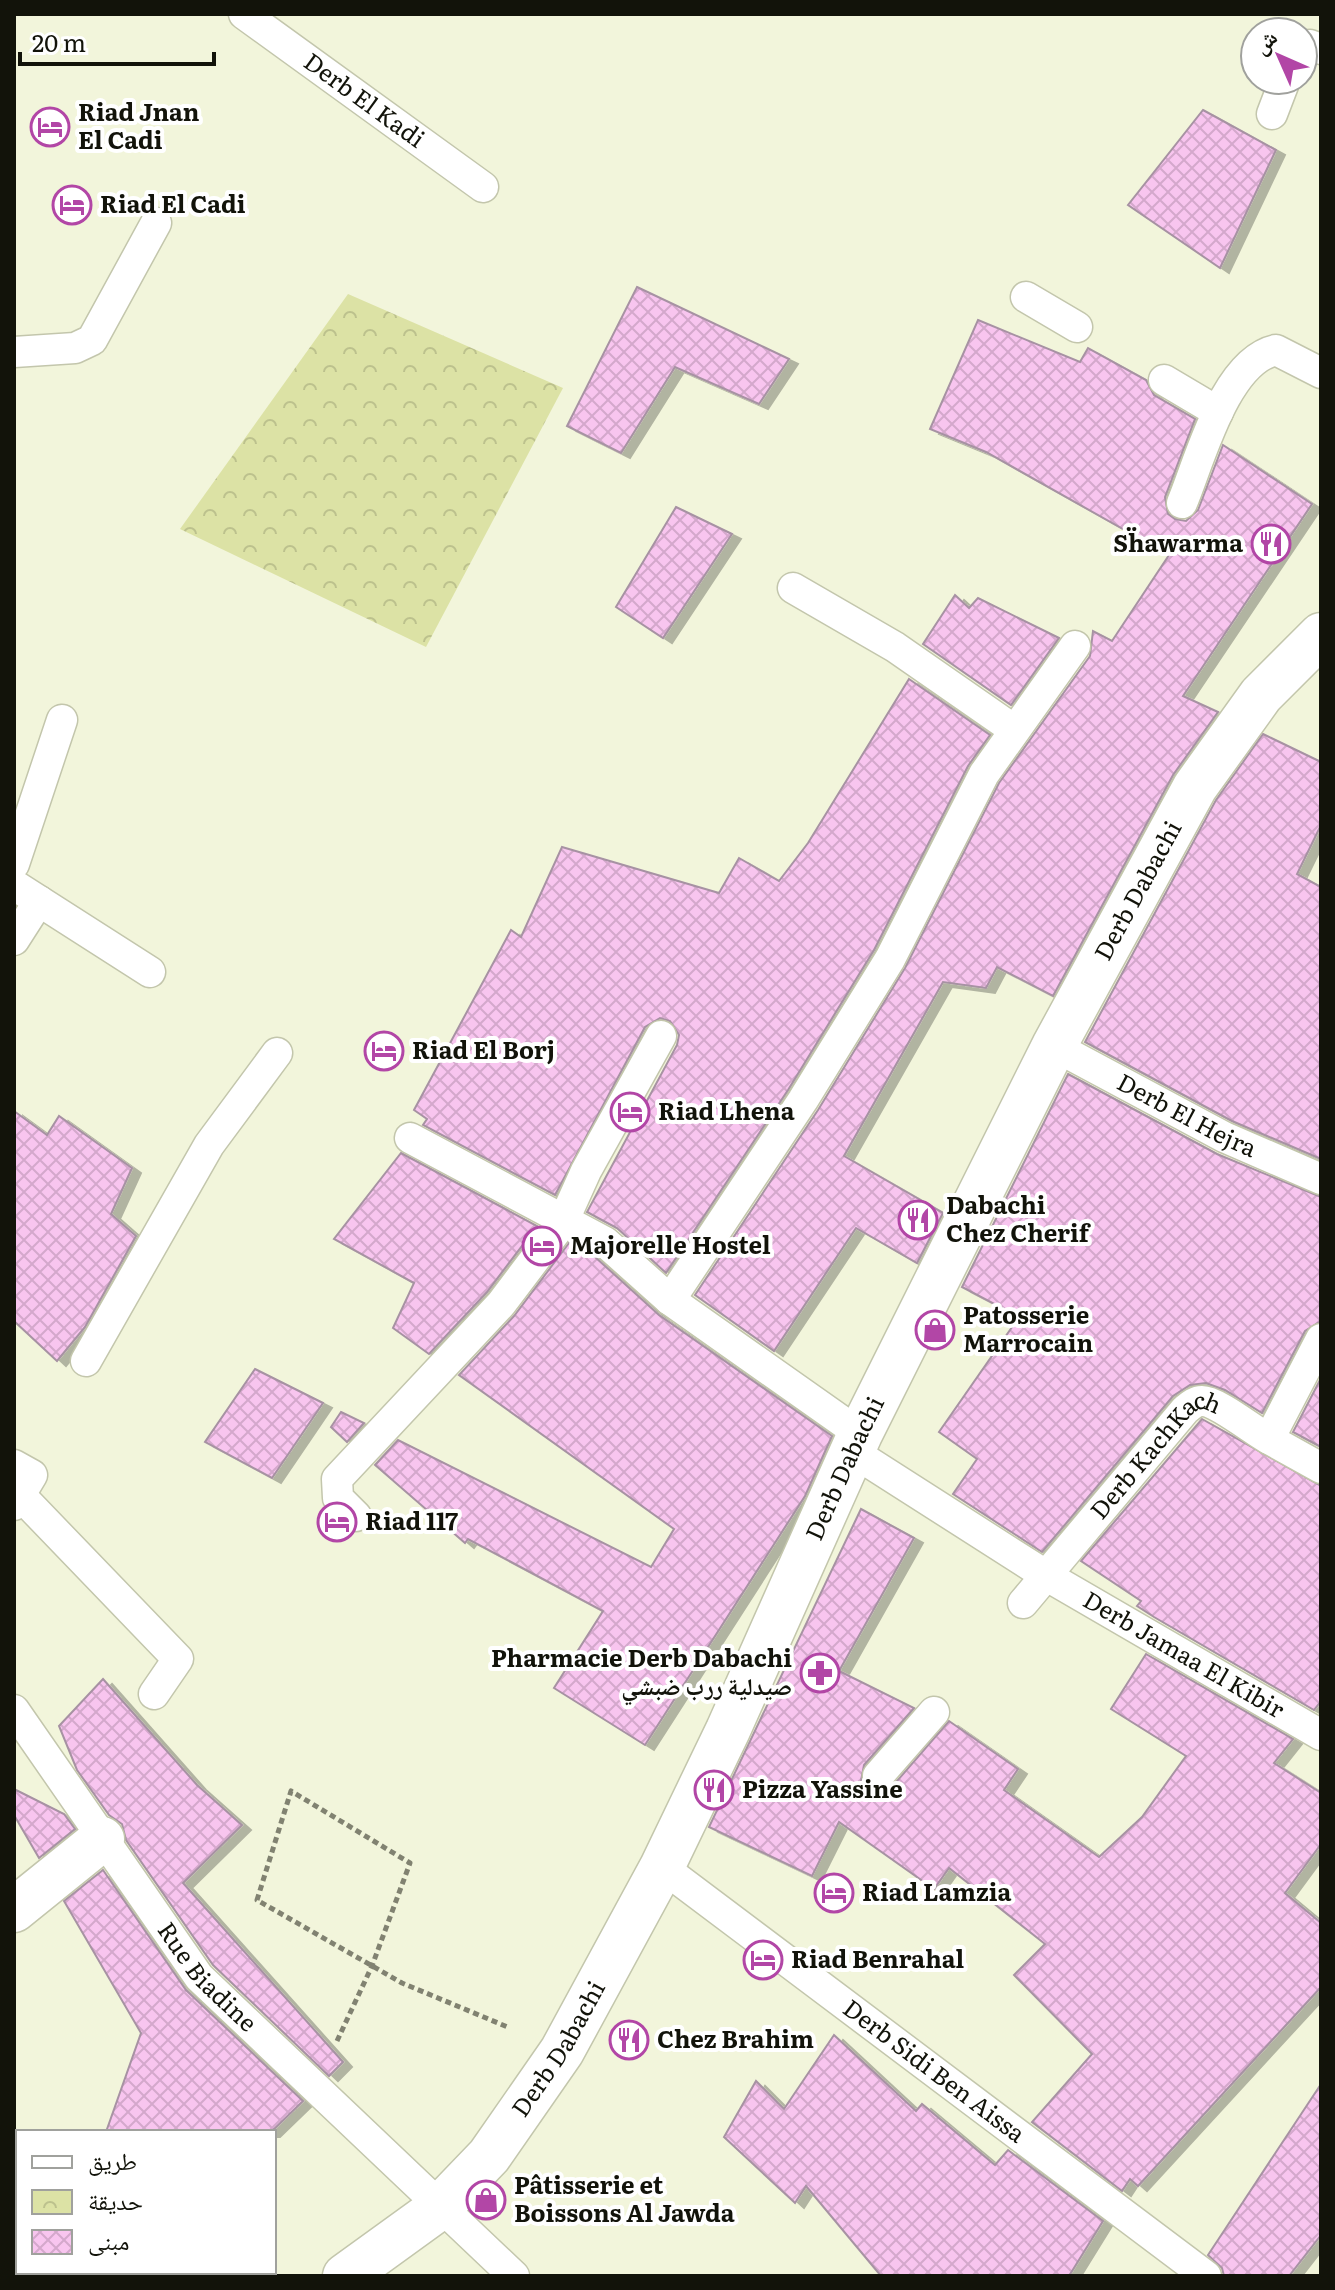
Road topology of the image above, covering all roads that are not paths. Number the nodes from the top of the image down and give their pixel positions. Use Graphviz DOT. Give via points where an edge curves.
graph roads {
  1 [pos="244,14"];
  2 [pos="1279,96"];
  3 [pos="1272,114"];
  4 [pos="483,187"];
  5 [pos="156,223"];
  6 [pos="1026,297"];
  7 [pos="1077,327"];
  8 [pos="14,352"];
  9 [pos="1321,373"];
  10 [pos="1164,380"];
  11 [pos="1218,412"];
  12 [pos="1182,503"];
  13 [pos="793,588"];
  14 [pos="1321,635"];
  15 [pos="1075,646"];
  16 [pos="62,720"];
  17 [pos="1013,729"];
  18 [pos="14,864"];
  19 [pos="27,893"];
  20 [pos="14,940"];
  21 [pos="150,972"];
  22 [pos="661,1036"];
  23 [pos="1054,1046"];
  24 [pos="277,1053"];
  25 [pos="410,1138"];
  26 [pos="1321,1179"];
  27 [pos="563,1222"];
  28 [pos="670,1300"];
  29 [pos="1321,1339"];
  30 [pos="86,1361"];
  31 [pos="1269,1439"];
  32 [pos="857,1443"];
  33 [pos="14,1465"];
  34 [pos="1321,1468"];
  35 [pos="17,1500"];
  36 [pos="356,1516"];
  37 [pos="1047,1576"];
  38 [pos="1023,1603"];
  39 [pos="154,1694"];
  40 [pos="14,1710"];
  41 [pos="934,1712"];
  42 [pos="1321,1735"];
  43 [pos="878,1776"];
  44 [pos="102,1839"];
  45 [pos="662,1867"];
  46 [pos="14,1910"];
  47 [pos="439,2208"];
  48 [pos="345,2276"];
  49 [pos="514,2276"];
  50 [pos="1206,2276"];
  1 -- 4 [label="lane, Derb El Kadi"];
  2 -- 3 [label="lane"];
  5 -- 8 [label="lane" via="92,340 75,348"];
  6 -- 7 [label="lane"];
  9 -- 11 [label="lane" via="1276,350 1262,353 1253,358"];
  10 -- 11 [label="lane"];
  11 -- 12 [label="lane"];
  13 -- 17 [label="lane" via="895,647"];
  14 -- 23 [label="street, Derb Dabachi" via="1261,695 1195,787"];
  15 -- 17 [label="lane"];
  16 -- 18 [label="lane"];
  17 -- 28 [label="lane" via="984,774 890,959"];
  19 -- 20 [label="lane"];
  19 -- 21 [label="lane"];
  22 -- 27 [label="lane"];
  23 -- 26 [label="lane, Derb El Hejra" via="1224,1137"];
  23 -- 32 [label="street, Derb Dabachi"];
  24 -- 30 [label="lane" via="209,1145"];
  25 -- 27 [label="lane, Derb Jamaa El Kibir"];
  27 -- 28 [label="lane, Derb Jamaa El Kibir" via="605,1242"];
  27 -- 36 [label="lane" via="501,1304 337,1479 338,1498"];
  28 -- 32 [label="lane, Derb Jamaa El Kibir"];
  29 -- 31 [label="lane, Derb KachKach"];
  31 -- 34 [label="lane"];
  31 -- 37 [label="lane, Derb KachKach" via="1218,1407 1196,1401"];
  32 -- 37 [label="lane, Derb Jamaa El Kibir"];
  32 -- 45 [label="street, Derb Dabachi"];
  33 -- 35 [label="lane" via="32,1475"];
  35 -- 39 [label="lane" via="178,1659"];
  37 -- 38 [label="lane"];
  37 -- 42 [label="lane, Derb Jamaa El Kibir"];
  40 -- 44 [label="lane, Rue Biadine"];
  41 -- 43 [label="lane"];
  44 -- 46 [label="street"];
  44 -- 47 [label="lane, Rue Biadine" via="199,1977"];
  45 -- 47 [label="street, Derb Dabachi" via="562,2051 489,2156"];
  45 -- 50 [label="lane, Derb Sidi Ben Aissa"];
  47 -- 48 [label="street, Derb Dabachi"];
  47 -- 49 [label="lane, Rue Biadine"];
}
